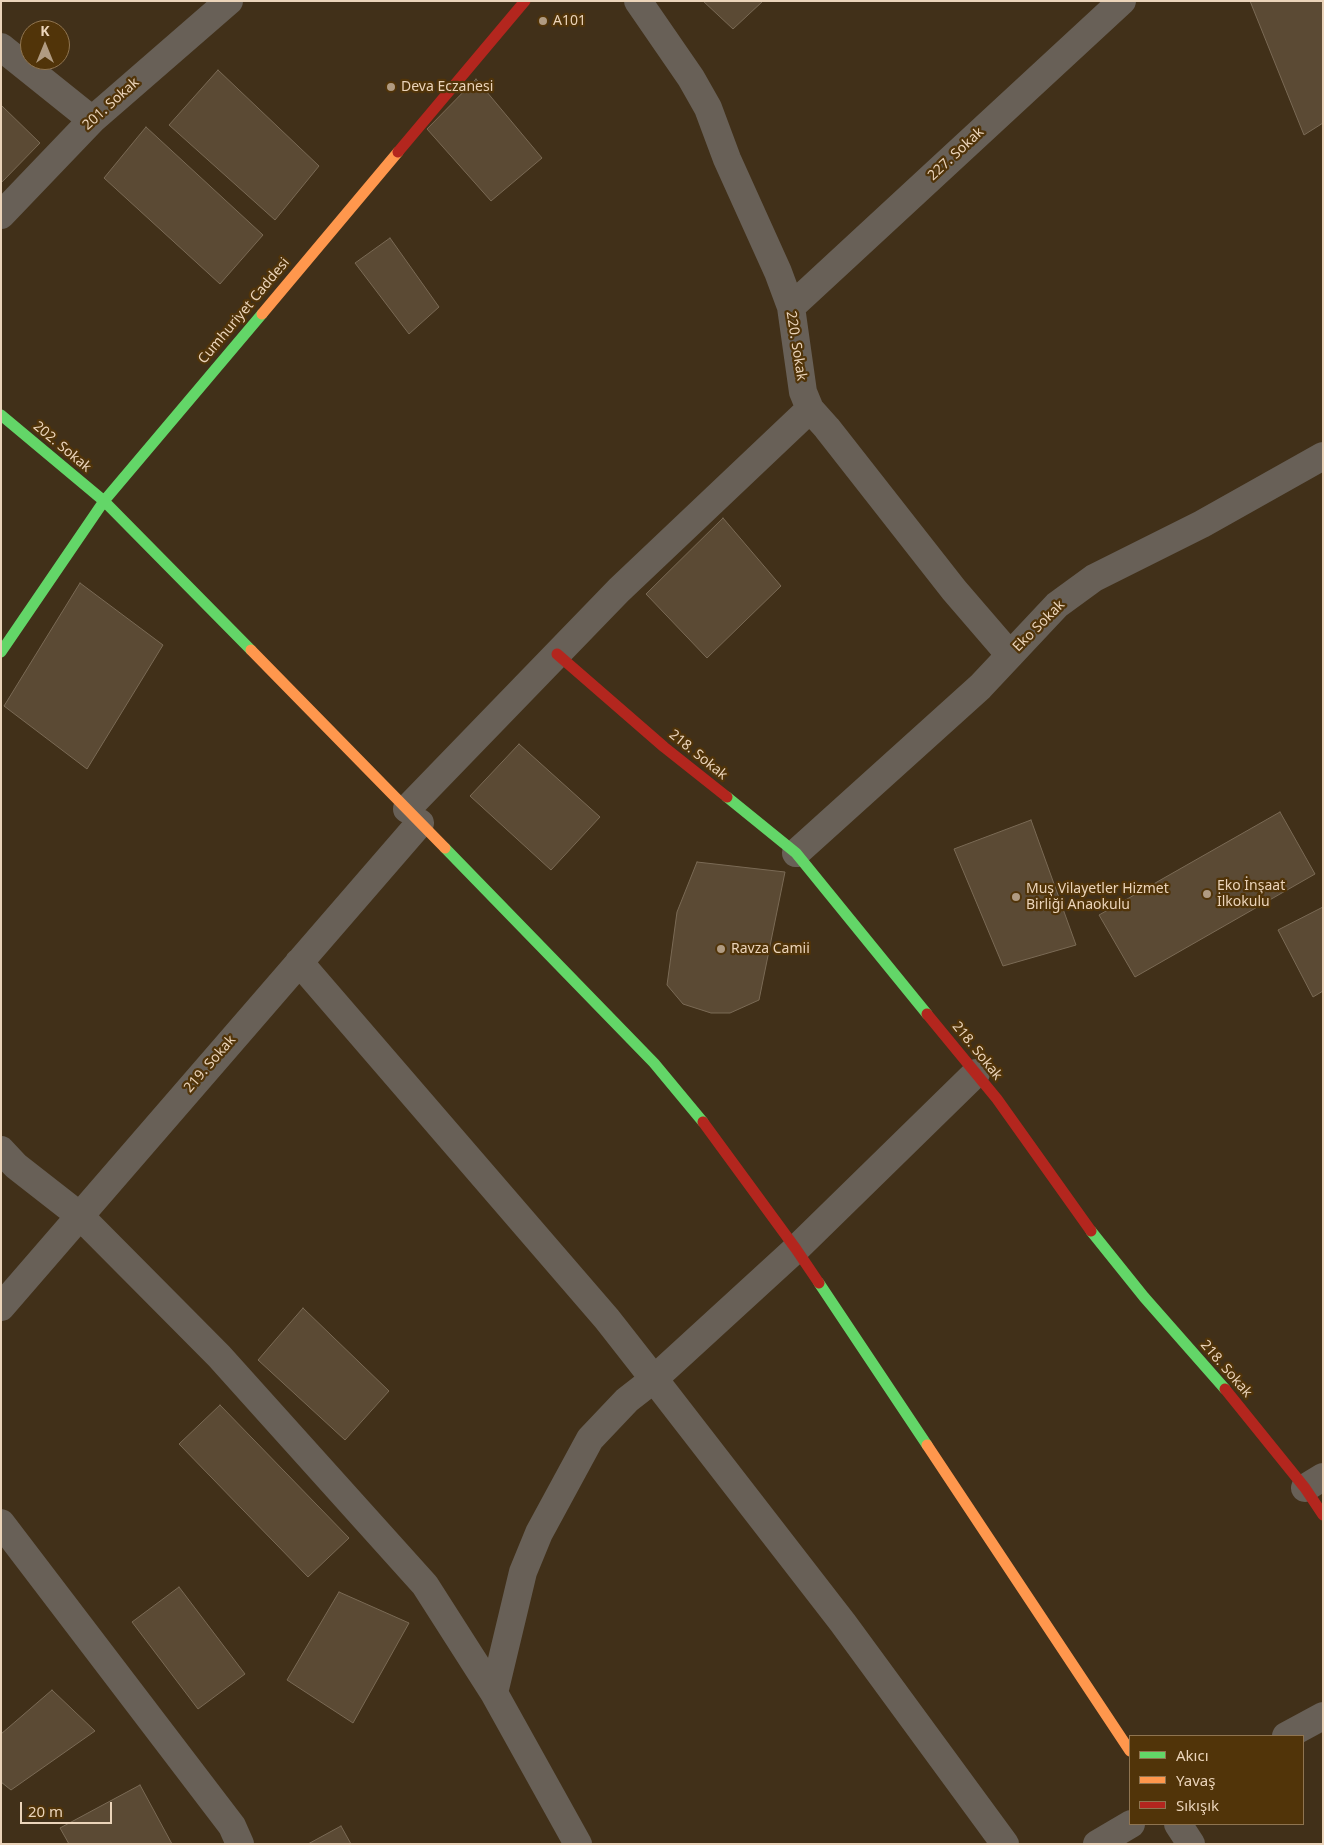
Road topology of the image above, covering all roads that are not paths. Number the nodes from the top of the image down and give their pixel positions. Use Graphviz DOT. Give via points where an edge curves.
graph roads {
  1 [pos="228,1"];
  2 [pos="525,1"];
  3 [pos="638,1"];
  4 [pos="1122,1"];
  5 [pos="1,47"];
  6 [pos="92,120"];
  7 [pos="1,215"];
  8 [pos="791,307"];
  9 [pos="810,409"];
  10 [pos="1,416"];
  11 [pos="1323,456"];
  12 [pos="104,501"];
  13 [pos="1,652"];
  14 [pos="557,654"];
  15 [pos="1010,655"];
  16 [pos="414,816"];
  17 [pos="796,853"];
  18 [pos="299,962"];
  19 [pos="976,1073"];
  20 [pos="1,1150"];
  21 [pos="80,1216"];
  22 [pos="796,1249"];
  23 [pos="1,1307"];
  24 [pos="654,1379"];
  25 [pos="1314,1482"];
  26 [pos="1323,1515"];
  27 [pos="1,1522"];
  28 [pos="494,1693"];
  29 [pos="1323,1716"];
  30 [pos="1288,1735"];
  31 [pos="1129,1749"];
  32 [pos="1129,1825"];
  33 [pos="1179,1825"];
  34 [pos="240,1844"];
  35 [pos="578,1844"];
  36 [pos="1005,1844"];
  37 [pos="1096,1844"];
  38 [pos="1191,1844"];
  1 -- 6 [label="street, 201. Sokak"];
  2 -- 12 [label="street, Cumhuriyet Caddesi"];
  3 -- 8 [label="street, 220. Sokak" via="708,108"];
  4 -- 8 [label="street, 227. Sokak"];
  5 -- 6 [label="street"];
  6 -- 7 [label="street, 201. Sokak"];
  8 -- 9 [label="street, 220. Sokak" via="803,392"];
  9 -- 14 [label="street, 219. Sokak" via="619,590"];
  9 -- 15 [label="street, 220. Sokak"];
  10 -- 12 [label="street, 202. Sokak"];
  11 -- 15 [label="street, Eko Sokak" via="1202,524 1094,578 1057,605"];
  12 -- 13 [label="street, Cumhuriyet Caddesi"];
  12 -- 16 [label="street, 202. Sokak"];
  14 -- 16 [label="street, 219. Sokak"];
  14 -- 17 [label="street, 218. Sokak" via="664,747"];
  15 -- 17 [label="street, Eko Sokak" via="980,687"];
  16 -- 18 [label="street, 219. Sokak"];
  16 -- 22 [label="street, 202. Sokak" via="654,1062 716,1138"];
  17 -- 19 [label="street, 218. Sokak"];
  18 -- 21 [label="street, 219. Sokak"];
  18 -- 24 [label="street"];
  19 -- 22 [label="street"];
  19 -- 25 [label="street, 218. Sokak" via="1144,1297 1224,1388"];
  20 -- 21 [label="street" via="16,1166"];
  21 -- 23 [label="street, 219. Sokak"];
  21 -- 28 [label="street" via="219,1356 425,1585"];
  22 -- 24 [label="street"];
  22 -- 31 [label="street, 202. Sokak"];
  24 -- 28 [label="street" via="627,1400 590,1439 547,1516 523,1572"];
  24 -- 36 [label="street" via="843,1623"];
  25 -- 26 [label="street, 218. Sokak"];
  27 -- 34 [label="street" via="232,1826"];
  28 -- 35 [label="street"];
  29 -- 30 [label="street"];
  32 -- 37 [label="street"];
  33 -- 38 [label="street"];
}
